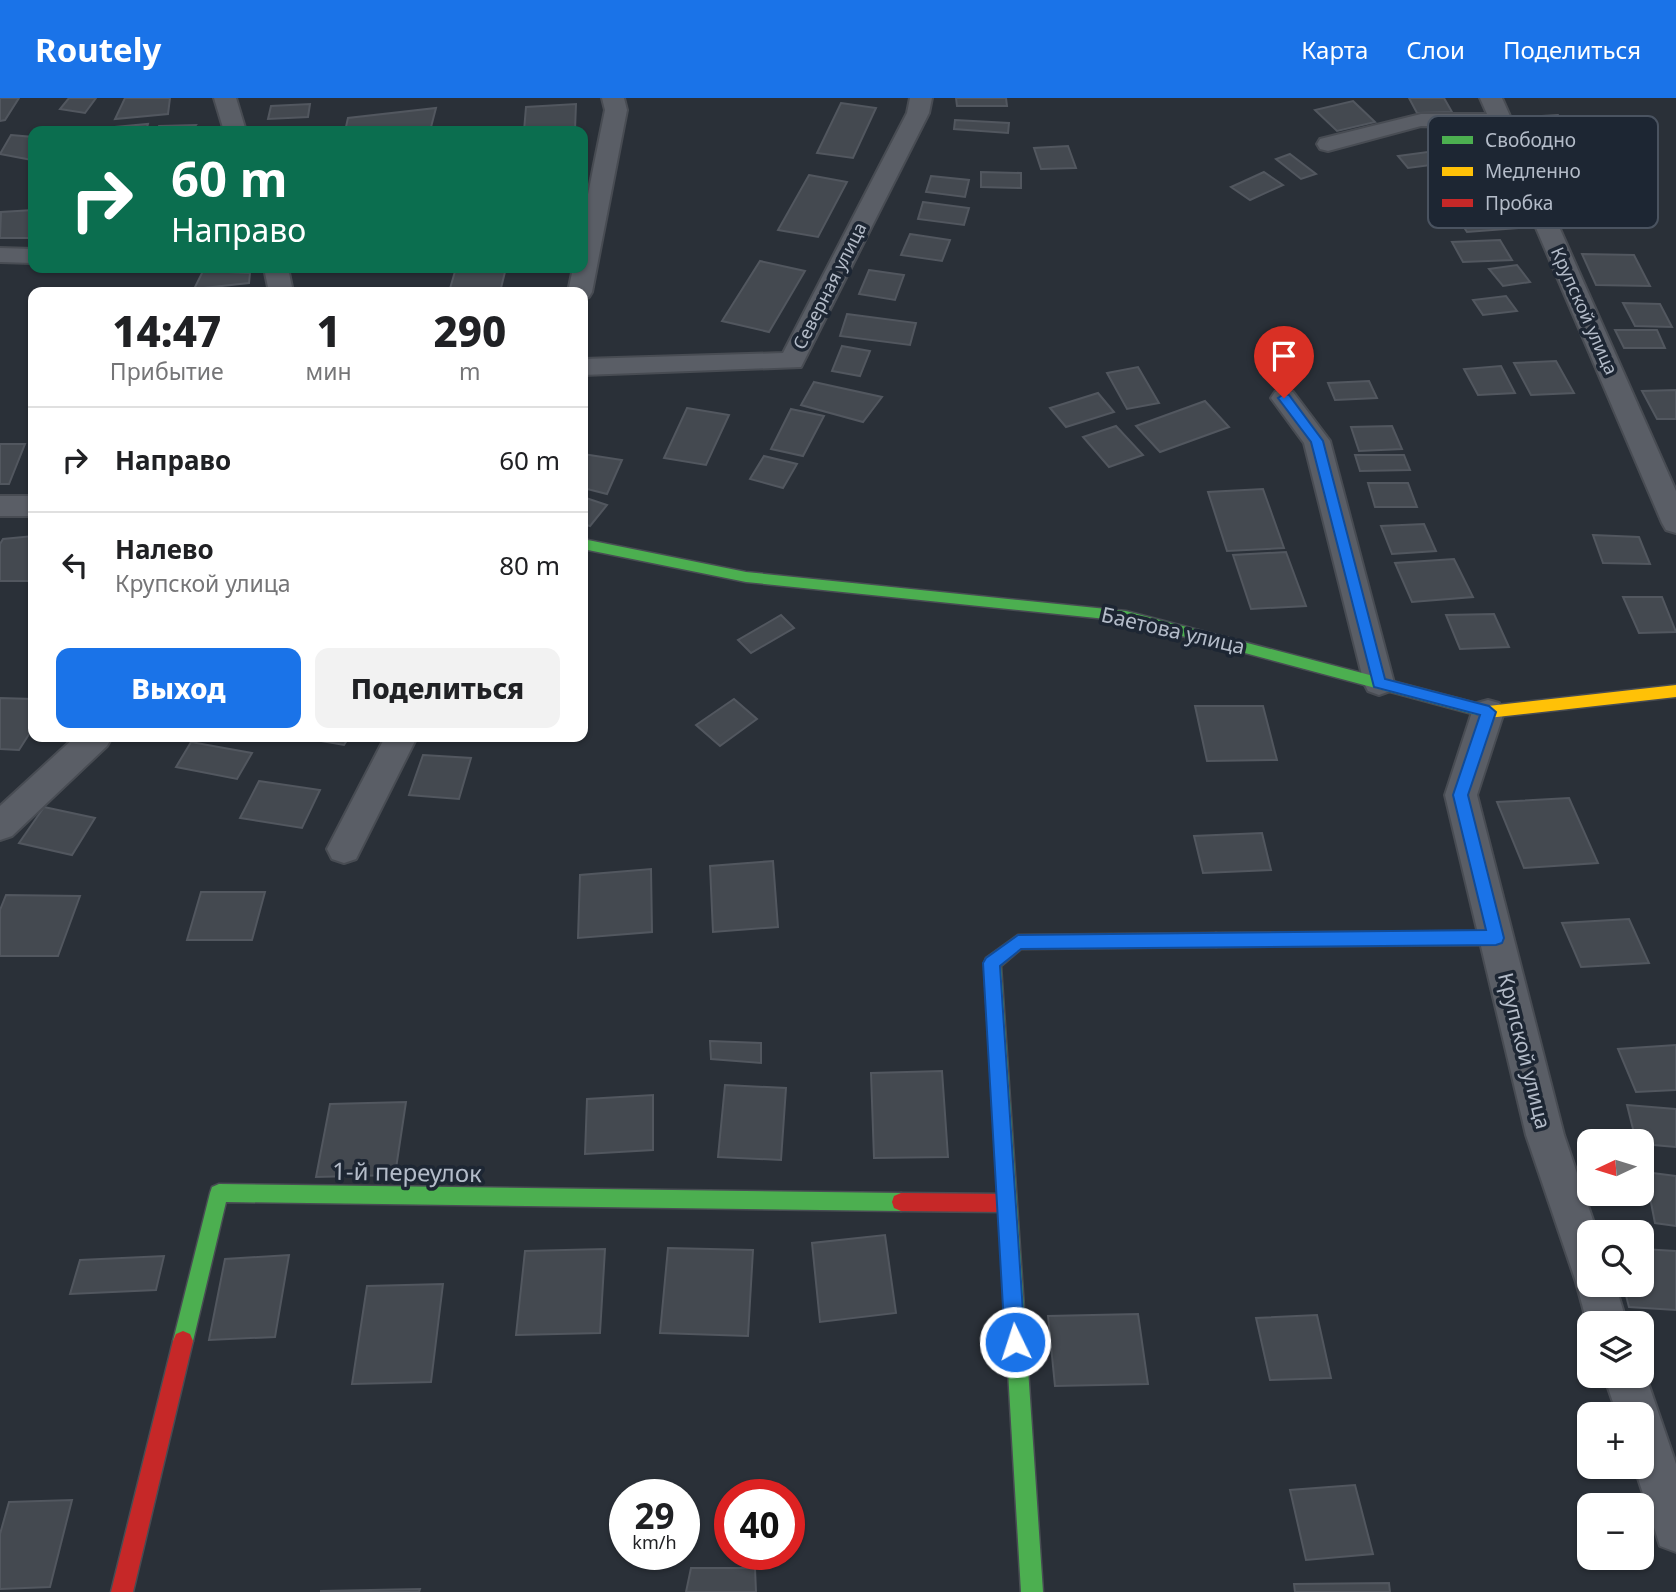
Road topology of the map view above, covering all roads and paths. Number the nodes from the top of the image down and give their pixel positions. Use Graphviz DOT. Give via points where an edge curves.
graph roads {
  1 [pos="225,98"];
  2 [pos="613,98"];
  3 [pos="921,98"];
  4 [pos="1496,109"];
  5 [pos="1448,116"];
  6 [pos="1428,119"];
  7 [pos="233,126"];
  8 [pos="1328,145"];
  9 [pos="1548,228"];
  10 [pos="588,252"];
  11 [pos="0,256"];
  12 [pos="28,256"];
  13 [pos="588,367"];
  14 [pos="1284,398"];
  15 [pos="0,506"];
  16 [pos="28,506"];
  17 [pos="1676,523"];
  18 [pos="588,545"];
  19 [pos="1379,683"];
  20 [pos="1676,691"];
  21 [pos="1489,712"];
  22 [pos="91,742"];
  23 [pos="398,742"];
  24 [pos="0,826"];
  25 [pos="344,849"];
  26 [pos="1496,938"];
  27 [pos="1005,1203"];
  28 [pos="1577,1231"];
  29 [pos="1654,1463"];
  30 [pos="1676,1530"];
  31 [pos="122,1592"];
  32 [pos="1032,1592"];
  1 -- 7 [label="street"];
  2 -- 10 [label="street" via="616,110"];
  3 -- 13 [label="street, Северная улица" via="918,113 792,361"];
  4 -- 5 [label="street"];
  6 -- 8 [label="street"];
  9 -- 17 [label="street, Крупской улица"];
  11 -- 12 [label="street"];
  14 -- 19 [label="street" via="1317,441"];
  15 -- 16 [label="street"];
  18 -- 19 [label="street, Баетова улица" via="746,577 1126,616"];
  19 -- 21 [label="street, Баетова улица"];
  20 -- 21 [label="street, Баетова улица"];
  21 -- 26 [label="street, Крупской улица" via="1461,795"];
  22 -- 24 [label="street"];
  23 -- 25 [label="street"];
  26 -- 27 [label="street" via="1018,942 992,963"];
  26 -- 28 [label="street, Крупской улица" via="1545,1135"];
  27 -- 31 [label="street, 1-й переулок" via="219,1193"];
  27 -- 32 [label="street"];
  29 -- 30 [label="street"];
}
